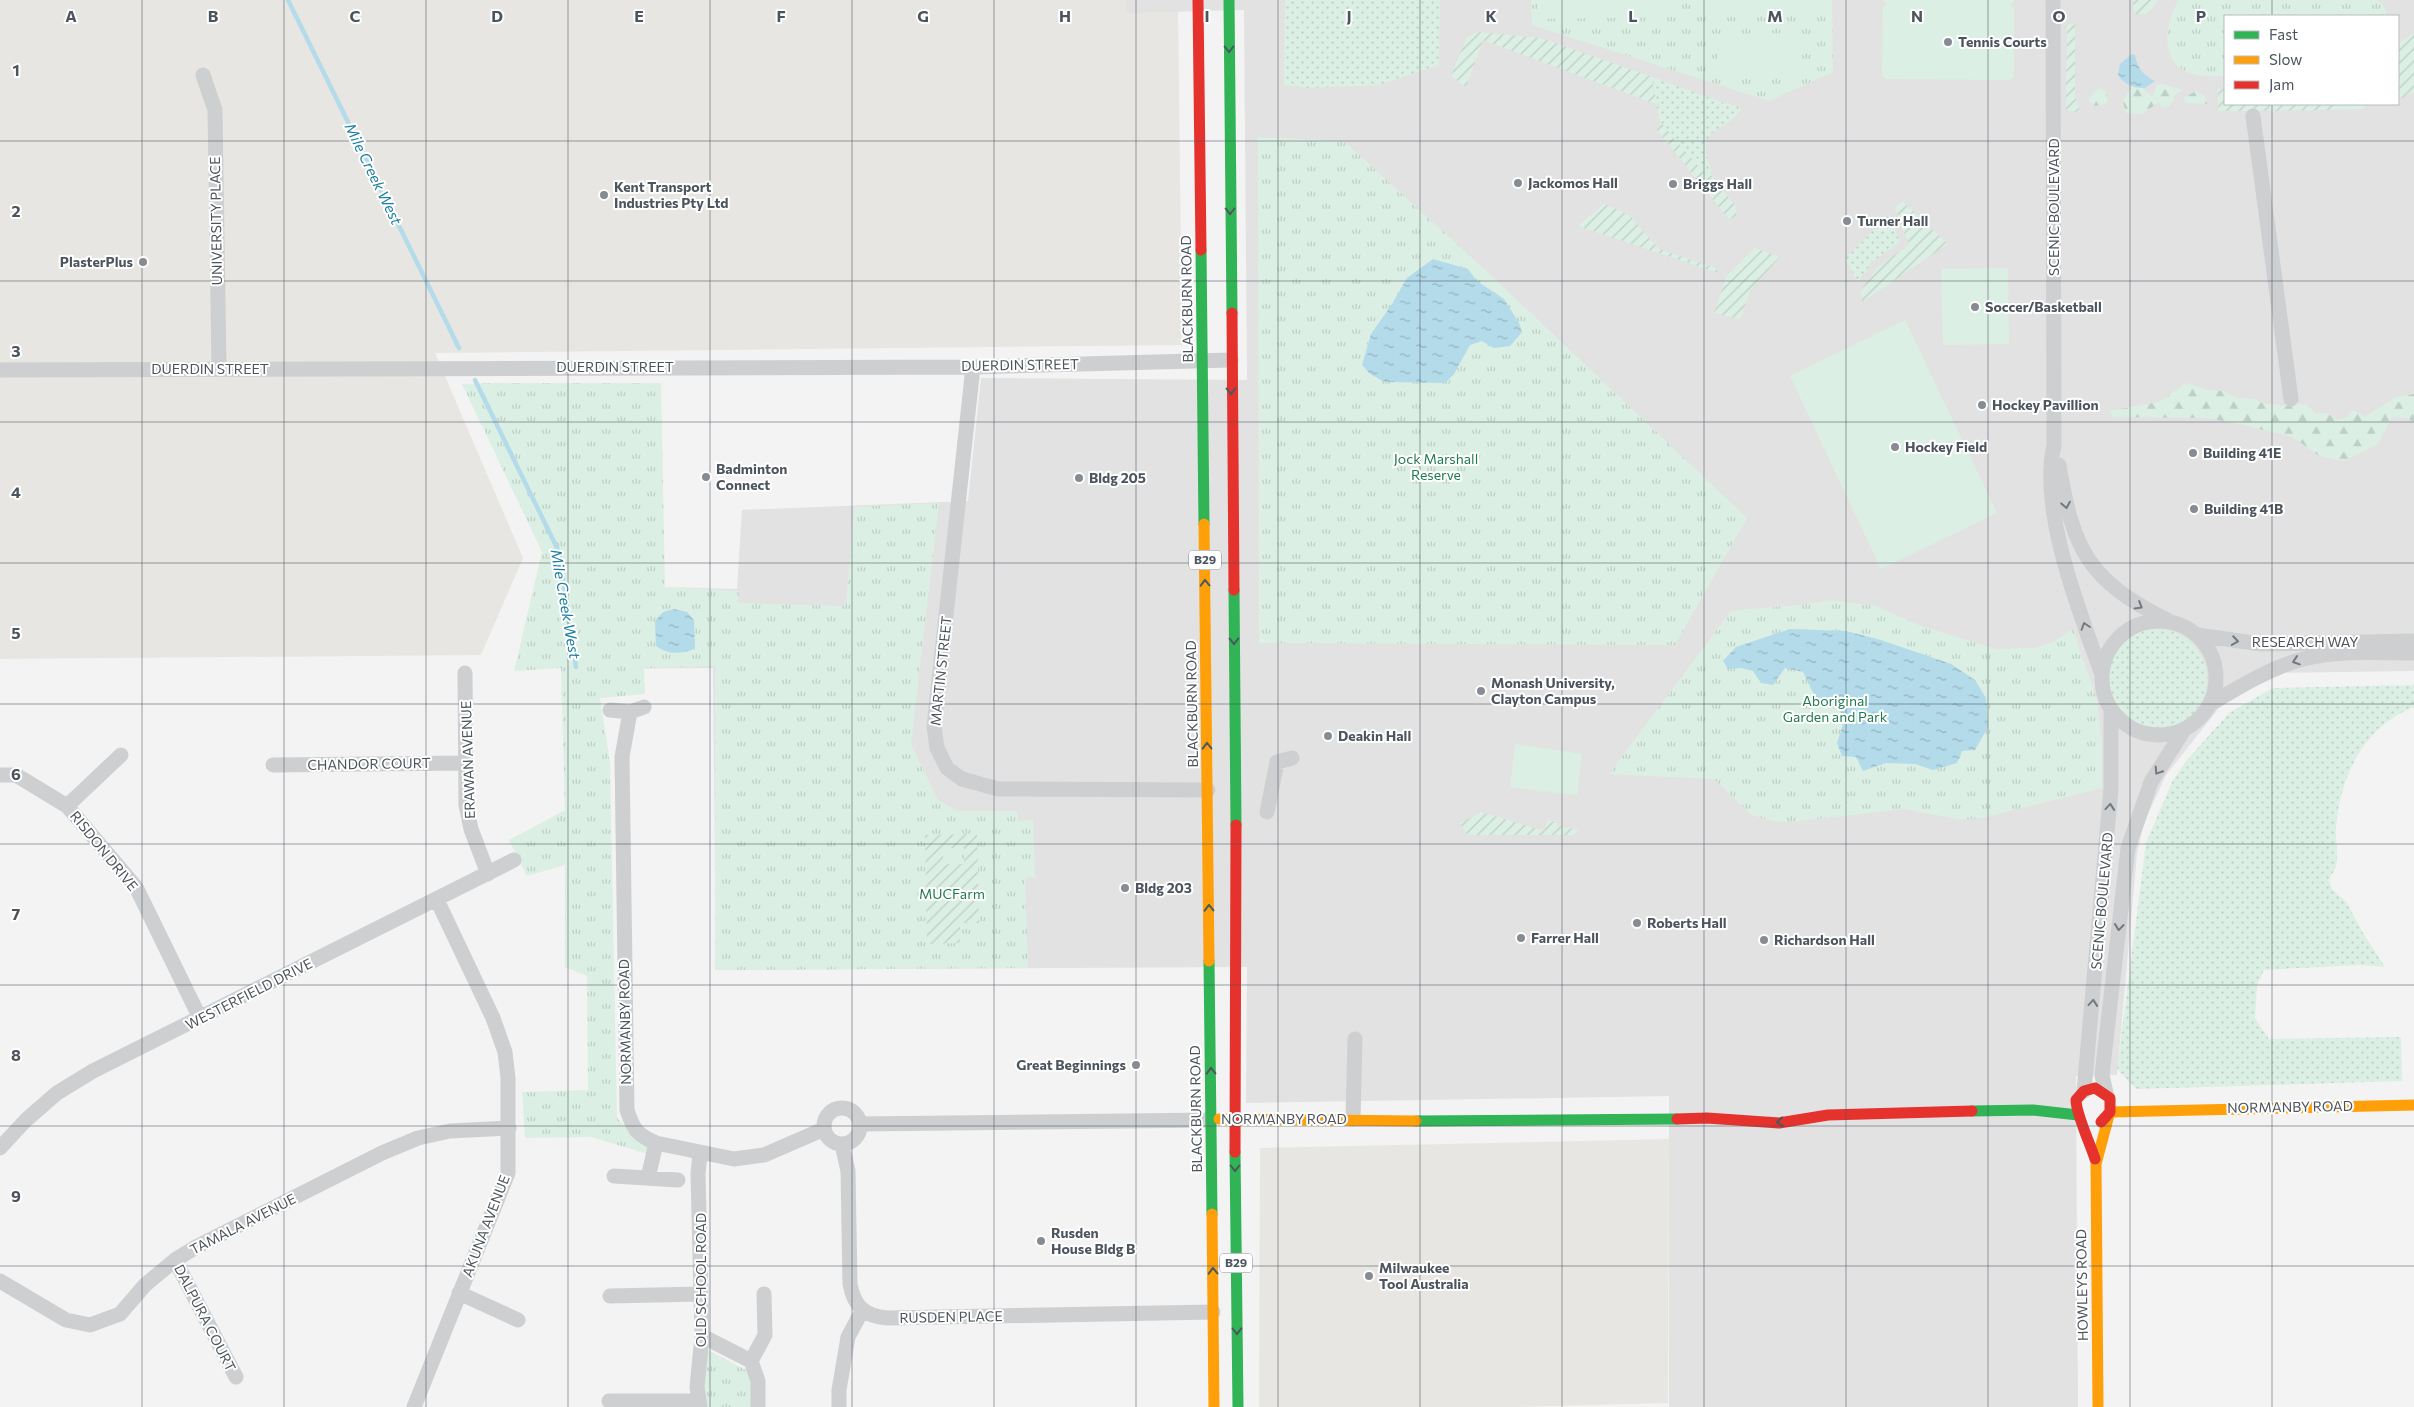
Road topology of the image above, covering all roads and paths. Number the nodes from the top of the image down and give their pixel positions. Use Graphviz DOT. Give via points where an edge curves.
graph roads {
  1 [pos="1198,0"];
  2 [pos="1229,0"];
  3 [pos="2053,0"];
  4 [pos="203,75"];
  5 [pos="2253,116"];
  6 [pos="1202,360"];
  7 [pos="1230,360"];
  8 [pos="973,367"];
  9 [pos="218,369"];
  10 [pos="0,370"];
  11 [pos="2291,399"];
  12 [pos="2054,445"];
  13 [pos="2167,620"];
  14 [pos="2197,634"];
  15 [pos="2414,641"];
  16 [pos="2414,652"];
  17 [pos="2101,672"];
  18 [pos="465,673"];
  19 [pos="2210,704"];
  20 [pos="610,710"];
  21 [pos="2111,710"];
  22 [pos="2184,730"];
  23 [pos="121,755"];
  24 [pos="1292,758"];
  25 [pos="465,763"];
  26 [pos="273,764"];
  27 [pos="0,775"];
  28 [pos="1208,790"];
  29 [pos="67,806"];
  30 [pos="1267,812"];
  31 [pos="514,860"];
  32 [pos="488,874"];
  33 [pos="436,900"];
  34 [pos="2098,952"];
  35 [pos="2116,954"];
  36 [pos="200,1018"];
  37 [pos="1355,1039"];
  38 [pos="2084,1091"];
  39 [pos="2108,1095"];
  40 [pos="2414,1105"];
  41 [pos="2167,1109"];
  42 [pos="1762,1110"];
  43 [pos="2033,1110"];
  44 [pos="1789,1111"];
  45 [pos="2110,1114"];
  46 [pos="1828,1115"];
  47 [pos="1708,1118"];
  48 [pos="2080,1118"];
  49 [pos="1235,1119"];
  50 [pos="1353,1119"];
  51 [pos="1211,1120"];
  52 [pos="860,1124"];
  53 [pos="509,1128"];
  54 [pos="824,1129"];
  55 [pos="656,1143"];
  56 [pos="842,1144"];
  57 [pos="0,1148"];
  58 [pos="700,1154"];
  59 [pos="2096,1164"];
  60 [pos="614,1176"];
  61 [pos="648,1178"];
  62 [pos="678,1180"];
  63 [pos="175,1260"];
  64 [pos="0,1281"];
  65 [pos="459,1293"];
  66 [pos="701,1294"];
  67 [pos="764,1294"];
  68 [pos="610,1296"];
  69 [pos="862,1311"];
  70 [pos="1213,1312"];
  71 [pos="518,1320"];
  72 [pos="702,1336"];
  73 [pos="751,1361"];
  74 [pos="236,1377"];
  75 [pos="609,1401"];
  76 [pos="699,1404"];
  77 [pos="414,1407"];
  78 [pos="758,1407"];
  79 [pos="838,1407"];
  80 [pos="1214,1407"];
  81 [pos="1238,1407"];
  82 [pos="2098,1407"];
  1 -- 6 [label="main road, BLACKBURN ROAD / B29"];
  2 -- 7 [label="main road, B29, one-way"];
  3 -- 12 [label="street, SCENIC BOULEVARD"];
  4 -- 9 [label="street, UNIVERSITY PLACE" via="215,110"];
  5 -- 11 [label="street"];
  6 -- 7 [label="street, DUERDIN STREET"];
  6 -- 8 [label="street, DUERDIN STREET"];
  28 -- 6 [label="main road, BLACKBURN ROAD / B29, one-way"];
  7 -- 49 [label="main road, B29, one-way" via="1236,874"];
  8 -- 9 [label="street, DUERDIN STREET"];
  8 -- 28 [label="street, MARTIN STREET" via="934,726 937,748 947,768 962,779 998,789"];
  9 -- 10 [label="street, DUERDIN STREET"];
  12 -- 13 [label="street, SCENIC BOULEVARD, one-way" via="2067,513 2089,562 2137,605"];
  17 -- 12 [label="street, SCENIC BOULEVARD, one-way" via="2058,532 2052,486"];
  13 -- 14 [label="street"];
  13 -- 17 [label="street" via="2130,629 2106,654"];
  14 -- 15 [label="street, RESEARCH WAY, one-way" via="2261,644"];
  14 -- 19 [label="street" via="2209,649 2216,674"];
  16 -- 19 [label="street, RESEARCH WAY, one-way" via="2336,654 2303,659 2241,686"];
  17 -- 21 [label="street" via="2104,696"];
  18 -- 25 [label="street, ERAWAN AVENUE"];
  19 -- 22 [label="street"];
  20 -- 55 [label="street, NORMANBY ROAD" via="637,709 622,757 627,1110 632,1128"];
  21 -- 22 [label="street" via="2124,723 2146,734"];
  34 -- 21 [label="street, SCENIC BOULEVARD, one-way" via="2111,788"];
  22 -- 35 [label="street, SCENIC BOULEVARD, one-way" via="2151,782 2128,848"];
  23 -- 29 [label="street"];
  24 -- 30 [label="street" via="1277,762"];
  25 -- 26 [label="street, CHANDOR COURT"];
  25 -- 32 [label="street, ERAWAN AVENUE" via="466,805 471,829"];
  27 -- 29 [label="street, RISDON DRIVE" via="16,775"];
  51 -- 28 [label="main road, BLACKBURN ROAD / B29, one-way"];
  29 -- 36 [label="street, RISDON DRIVE" via="136,887"];
  31 -- 32 [label="street, WESTERFIELD DRIVE"];
  32 -- 33 [label="street, WESTERFIELD DRIVE"];
  33 -- 36 [label="street, WESTERFIELD DRIVE"];
  33 -- 53 [label="street, AKUNA AVENUE" via="493,1018 505,1052"];
  34 -- 35 [label="street"];
  38 -- 34 [label="street, SCENIC BOULEVARD, one-way"];
  35 -- 39 [label="street, SCENIC BOULEVARD" via="2102,1075"];
  36 -- 57 [label="street, WESTERFIELD DRIVE" via="93,1071 57,1093"];
  37 -- 50 [label="street"];
  38 -- 39 [label="main road" via="2095,1088"];
  38 -- 43 [label="main road, NORMANBY ROAD"];
  38 -- 48 [label="main road" via="2076,1100"];
  39 -- 41 [label="main road, NORMANBY ROAD"];
  39 -- 45 [label="main road"];
  40 -- 41 [label="main road, NORMANBY ROAD"];
  41 -- 45 [label="main road, NORMANBY ROAD"];
  42 -- 47 [label="main road, NORMANBY ROAD"];
  43 -- 46 [label="main road, NORMANBY ROAD"];
  43 -- 48 [label="main road, NORMANBY ROAD"];
  44 -- 46 [label="main road, NORMANBY ROAD"];
  45 -- 48 [label="main road" via="2099,1123 2087,1123"];
  45 -- 59 [label="main road, HOWLEYS ROAD"];
  46 -- 47 [label="main road, NORMANBY ROAD, one-way" via="1778,1123"];
  47 -- 50 [label="main road, NORMANBY ROAD" via="1488,1122"];
  48 -- 59 [label="main road, HOWLEYS ROAD"];
  49 -- 50 [label="main road, NORMANBY ROAD"];
  49 -- 51 [label="main road, NORMANBY ROAD"];
  49 -- 81 [label="main road, B29, one-way"];
  51 -- 52 [label="street, NORMANBY ROAD"];
  70 -- 51 [label="main road, BLACKBURN ROAD / B29, one-way"];
  52 -- 54 [label="street" via="850,1110 838,1108 828,1114"];
  52 -- 56 [label="street" via="857,1136"];
  53 -- 63 [label="street, TAMALA AVENUE" via="450,1131 418,1138 382,1153"];
  53 -- 65 [label="street, AKUNA AVENUE" via="508,1173"];
  54 -- 56 [label="street" via="830,1140"];
  54 -- 58 [label="street, NORMANBY ROAD" via="754,1157 734,1159"];
  55 -- 58 [label="street, NORMANBY ROAD"];
  55 -- 61 [label="street"];
  56 -- 69 [label="street" via="848,1170 850,1284 853,1298"];
  58 -- 66 [label="street, OLD SCHOOL ROAD"];
  59 -- 82 [label="main road, HOWLEYS ROAD"];
  60 -- 61 [label="street"];
  61 -- 62 [label="street"];
  63 -- 64 [label="street, TAMALA AVENUE" via="144,1285 120,1314 90,1325 66,1320"];
  63 -- 74 [label="street, DALPURA COURT"];
  65 -- 71 [label="street"];
  65 -- 77 [label="street, AKUNA AVENUE"];
  66 -- 68 [label="street"];
  66 -- 72 [label="street, OLD SCHOOL ROAD"];
  67 -- 73 [label="street" via="765,1335"];
  69 -- 70 [label="street, RUSDEN PLACE" via="886,1318"];
  69 -- 79 [label="street" via="848,1337"];
  70 -- 80 [label="main road, BLACKBURN ROAD / B29"];
  72 -- 73 [label="street"];
  72 -- 76 [label="street, OLD SCHOOL ROAD" via="697,1387"];
  73 -- 78 [label="street" via="758,1381"];
  75 -- 76 [label="street"];
}
